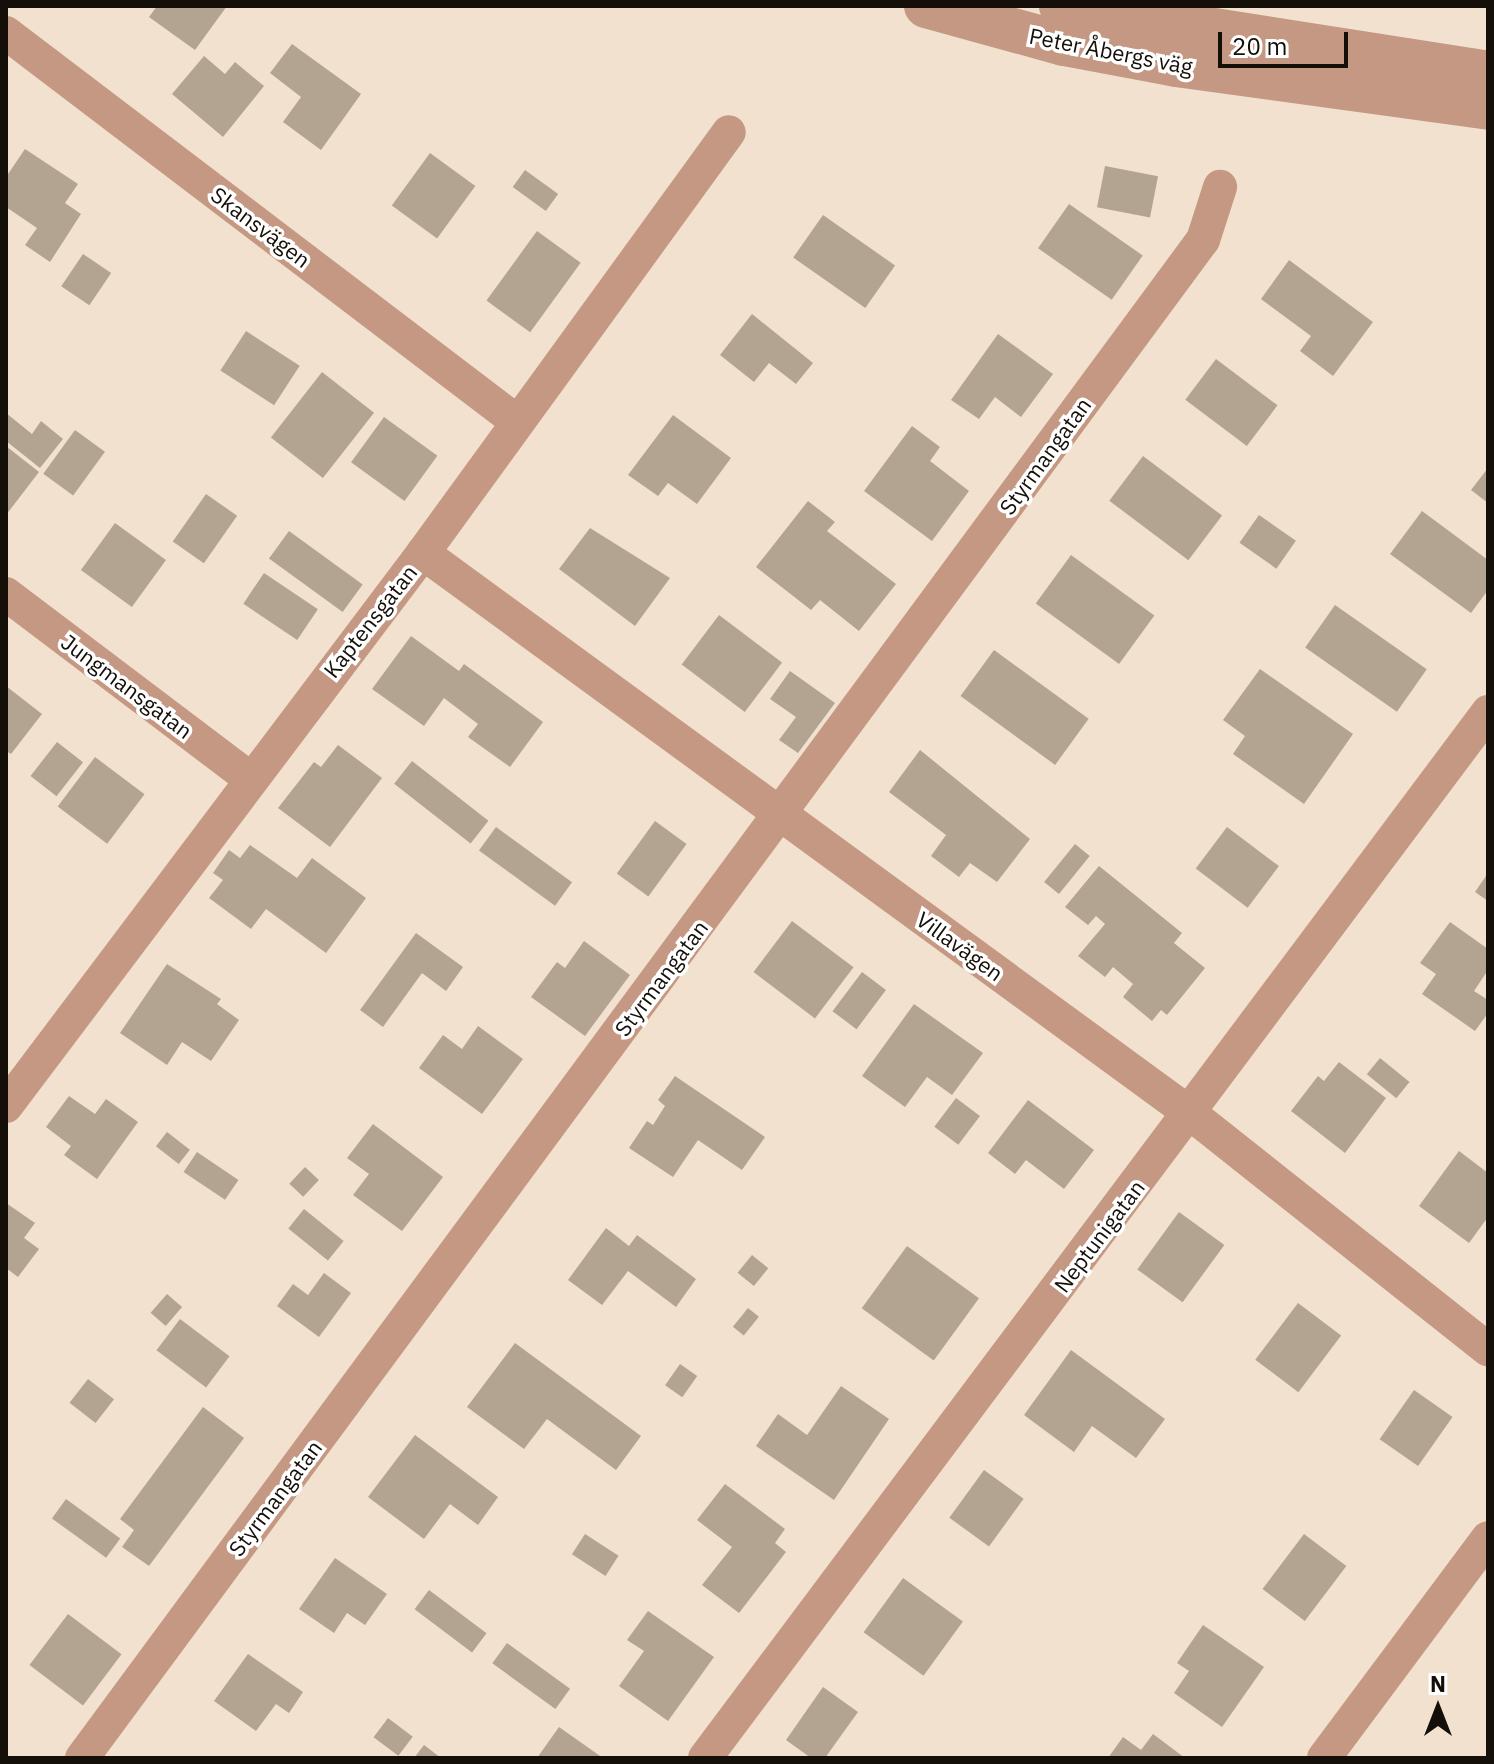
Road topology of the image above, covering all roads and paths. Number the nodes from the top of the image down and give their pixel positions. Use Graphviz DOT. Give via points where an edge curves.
graph roads {
  1 [pos="926,6"];
  2 [pos="1061,6"];
  3 [pos="6,33"];
  4 [pos="1488,73"];
  5 [pos="1488,108"];
  6 [pos="729,132"];
  7 [pos="1220,187"];
  8 [pos="516,421"];
  9 [pos="423,553"];
  10 [pos="6,594"];
  11 [pos="1488,712"];
  12 [pos="249,778"];
  13 [pos="781,816"];
  14 [pos="6,1106"];
  15 [pos="1191,1114"];
  16 [pos="1488,1349"];
  17 [pos="1488,1538"];
  18 [pos="82,1758"];
  19 [pos="705,1758"];
  20 [pos="1324,1758"];
  1 -- 5 [label="street, Peter Åbergs väg" via="1064,44 1176,65"];
  2 -- 4 [label="street, Peter Åbergs väg"];
  3 -- 8 [label="street, Skansvägen"];
  6 -- 8 [label="street, Kaptensgatan"];
  7 -- 13 [label="street, Styrmangatan" via="1203,240"];
  8 -- 9 [label="street, Kaptensgatan"];
  9 -- 12 [label="street, Kaptensgatan"];
  9 -- 13 [label="street, Villavägen"];
  10 -- 12 [label="street, Jungmansgatan"];
  11 -- 15 [label="street, Neptunigatan"];
  12 -- 14 [label="street, Kaptensgatan"];
  13 -- 15 [label="street, Villavägen"];
  13 -- 18 [label="street, Styrmangatan"];
  15 -- 16 [label="street, Villavägen"];
  15 -- 19 [label="street, Neptunigatan"];
  17 -- 20 [label="street"];
}
